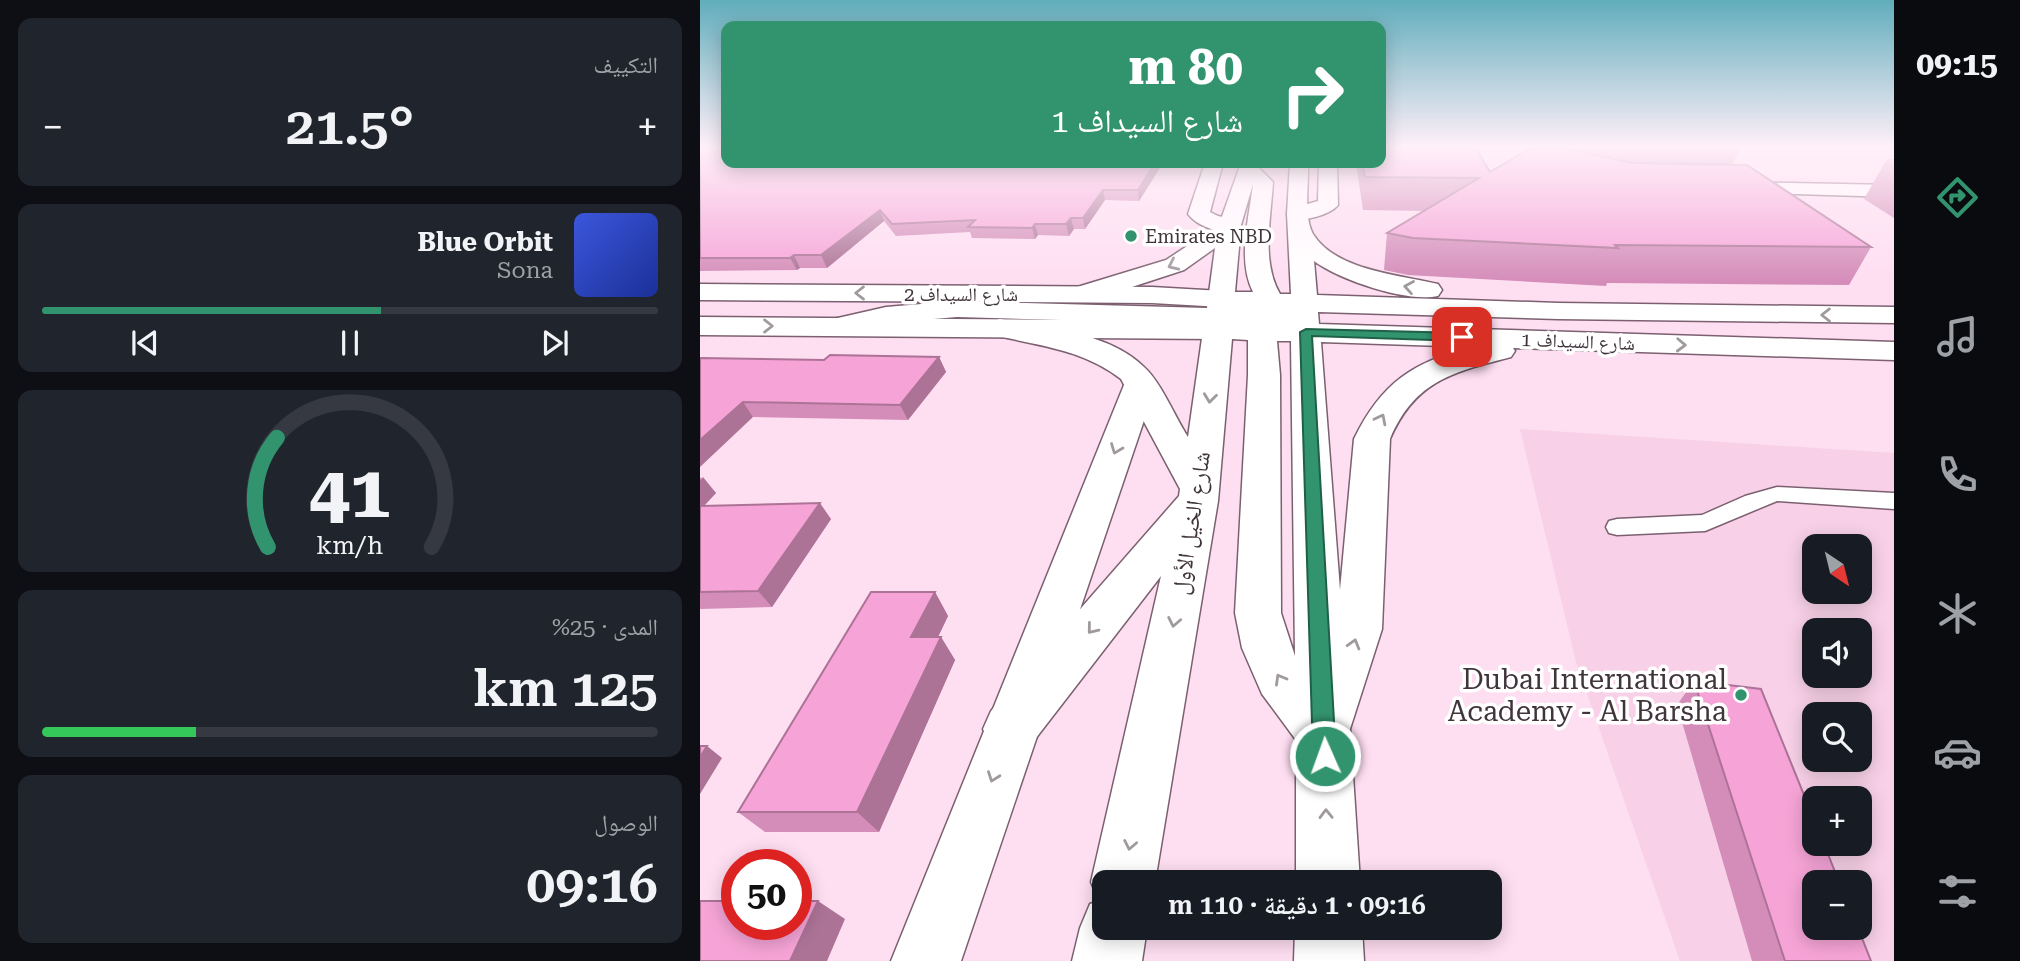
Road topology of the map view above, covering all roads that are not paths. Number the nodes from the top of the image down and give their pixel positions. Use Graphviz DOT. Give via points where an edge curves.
graph roads {
  1 [pos="1206,192"];
  2 [pos="1241,192"];
  3 [pos="1263,192"];
  4 [pos="1299,192"];
  5 [pos="1328,192"];
  6 [pos="1300,224"];
  7 [pos="1230,226"];
  8 [pos="700,294"];
  9 [pos="1083,294"];
  10 [pos="1622,314"];
  11 [pos="1894,315"];
  12 [pos="1260,316"];
  13 [pos="700,326"];
  14 [pos="839,326"];
  15 [pos="991,327"];
  16 [pos="1588,342"];
  17 [pos="1894,351"];
  18 [pos="1140,385"];
  19 [pos="1198,494"];
  20 [pos="1894,501"];
  21 [pos="1617,527"];
  22 [pos="1010,729"];
  23 [pos="1324,731"];
  24 [pos="1125,870"];
  25 [pos="1328,870"];
  26 [pos="1111,940"];
  27 [pos="1329,940"];
  28 [pos="926,961"];
  29 [pos="1107,961"];
  30 [pos="1329,961"];
  1 -- 7 [label="main road" via="1199,214"];
  2 -- 7 [label="main road, شارع الخيل الأول"];
  3 -- 12 [label="main road" via="1256,265"];
  4 -- 6 [label="main road, شارع الخيل الأول"];
  5 -- 6 [label="main road" via="1328,205"];
  10 -- 6 [label="main road, one-way" via="1552,300 1390,283 1318,253"];
  6 -- 12 [label="main road, شارع الخيل الأول"];
  7 -- 9 [label="main road, one-way" via="1168,268"];
  7 -- 12 [label="main road, شارع الخيل الأول"];
  9 -- 8 [label="main road, شارع السيداف 2, one-way"];
  9 -- 12 [label="main road, شارع السيداف 2"];
  11 -- 10 [label="main road, شارع السيداف 1, one-way"];
  10 -- 12 [label="main road, شارع السيداف 1"];
  12 -- 14 [label="main road" via="957,309 886,315"];
  12 -- 15 [label="main road, شارع السيداف 2"];
  12 -- 16 [label="main road, شارع السيداف 1"];
  12 -- 19 [label="main road, شارع الخيل الأول, one-way"];
  12 -- 23 [label="main road, شارع الخيل الأول"];
  23 -- 12 [label="main road, one-way" via="1283,685 1270,661 1260,625 1264,375"];
  13 -- 14 [label="main road, شارع السيداف 2, one-way"];
  14 -- 15 [label="main road, شارع السيداف 2"];
  15 -- 18 [label="main road" via="1101,351 1134,374"];
  16 -- 17 [label="main road, شارع السيداف 1, one-way"];
  23 -- 16 [label="main road, one-way" via="1358,629 1372,439 1385,410 1423,375 1454,362 1488,352"];
  18 -- 19 [label="main road"];
  18 -- 22 [label="main road, one-way"];
  19 -- 22 [label="main road, one-way"];
  19 -- 24 [label="main road, شارع الخيل الأول, one-way"];
  20 -- 21 [label="lane" via="1777,494 1705,523"];
  22 -- 28 [label="main road, one-way"];
  25 -- 23 [label="main road, شارع الخيل الأول, one-way"];
  26 -- 29 [label="main road"];
  27 -- 30 [label="main road"];
}
